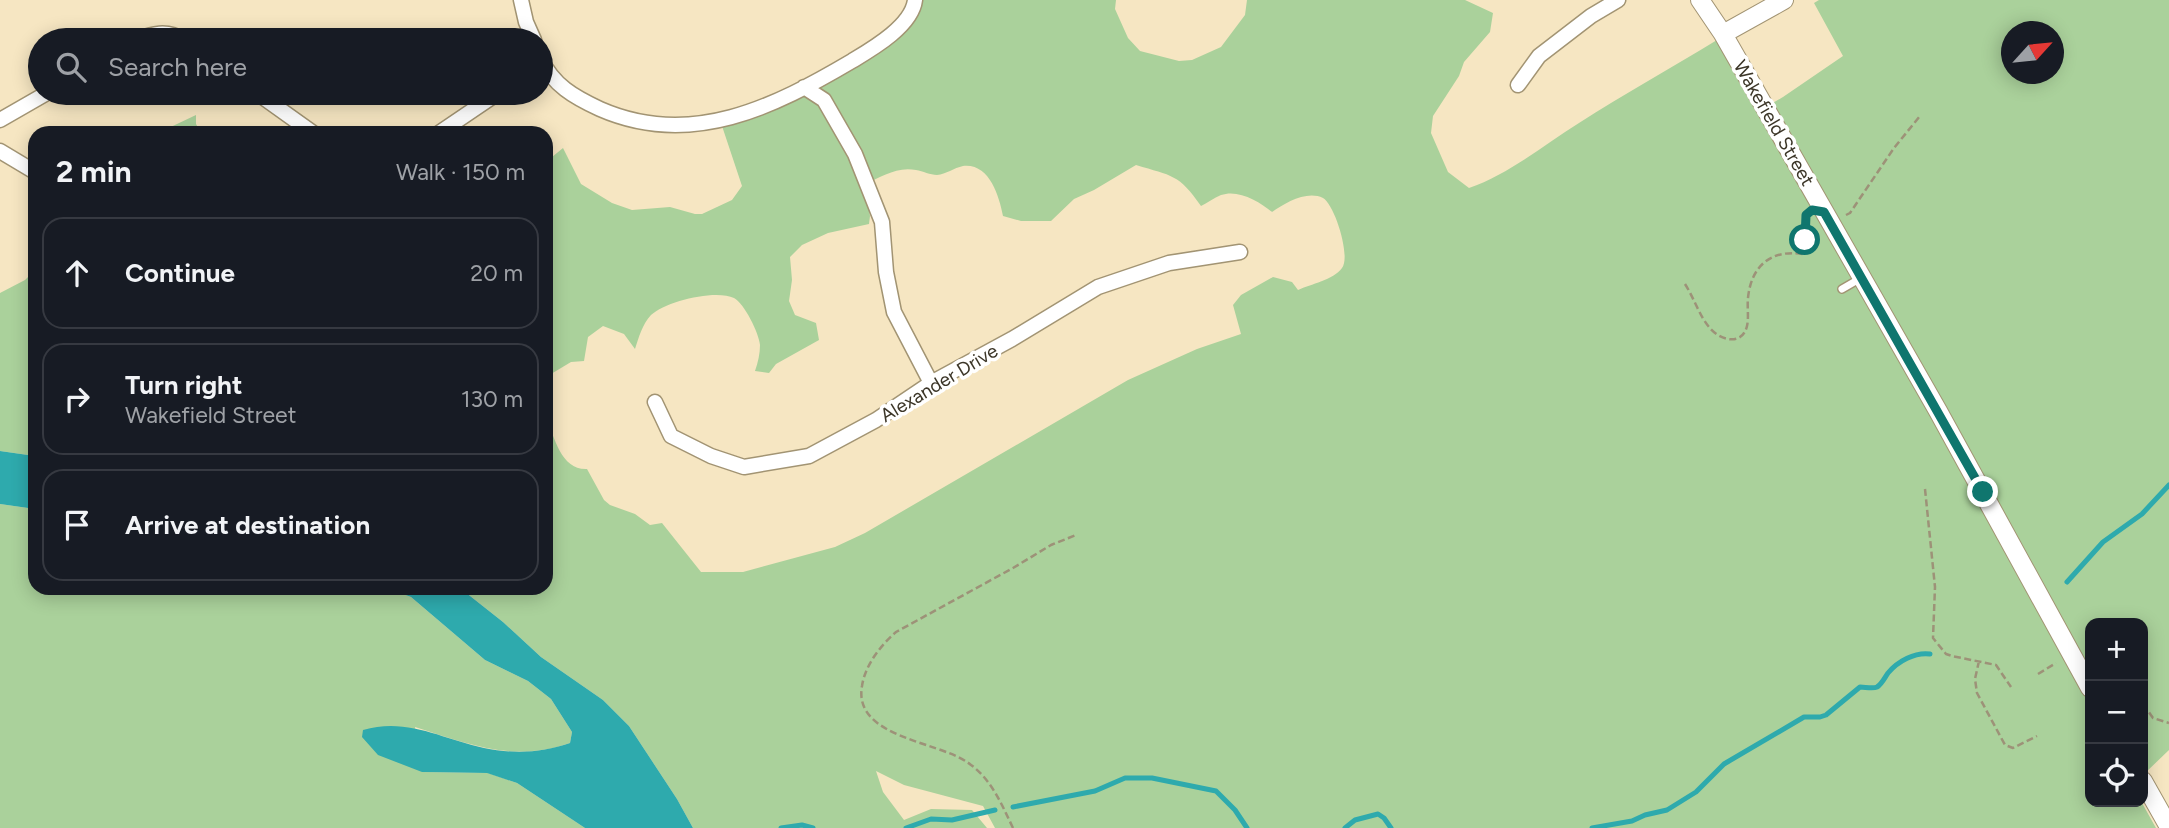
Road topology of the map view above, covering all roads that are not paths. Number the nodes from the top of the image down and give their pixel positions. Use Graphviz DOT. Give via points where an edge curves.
graph roads {
  1 [pos="522,0"];
  2 [pos="1618,0"];
  3 [pos="1700,0"];
  4 [pos="1784,0"];
  5 [pos="915,3"];
  6 [pos="529,28"];
  7 [pos="1723,34"];
  8 [pos="553,79"];
  9 [pos="1518,85"];
  10 [pos="804,88"];
  11 [pos="28,104"];
  12 [pos="274,105"];
  13 [pos="480,105"];
  14 [pos="0,120"];
  15 [pos="303,126"];
  16 [pos="449,126"];
  17 [pos="0,151"];
  18 [pos="28,168"];
  19 [pos="1240,253"];
  20 [pos="1862,278"];
  21 [pos="1842,289"];
  22 [pos="931,383"];
  23 [pos="654,402"];
  24 [pos="2086,681"];
  25 [pos="2148,790"];
  26 [pos="2169,827"];
  1 -- 6 [label="street"];
  2 -- 9 [label="street" via="1539,56"];
  3 -- 7 [label="street, Wakefield Street"];
  4 -- 7 [label="street"];
  5 -- 10 [label="street" via="909,16 879,44"];
  7 -- 20 [label="street, Wakefield Street"];
  8 -- 10 [label="street" via="565,91 614,115 676,125 728,120"];
  10 -- 22 [label="street" via="824,100 855,154 882,222 894,312"];
  11 -- 14 [label="street"];
  12 -- 15 [label="street"];
  13 -- 16 [label="street"];
  17 -- 18 [label="street"];
  19 -- 22 [label="street, Alexander Drive" via="1169,263 1098,287"];
  20 -- 21 [label="lane"];
  20 -- 24 [label="street, Wakefield Street"];
  22 -- 23 [label="street, Alexander Drive" via="876,420 809,456 744,467 671,436"];
  25 -- 26 [label="street"];
}
